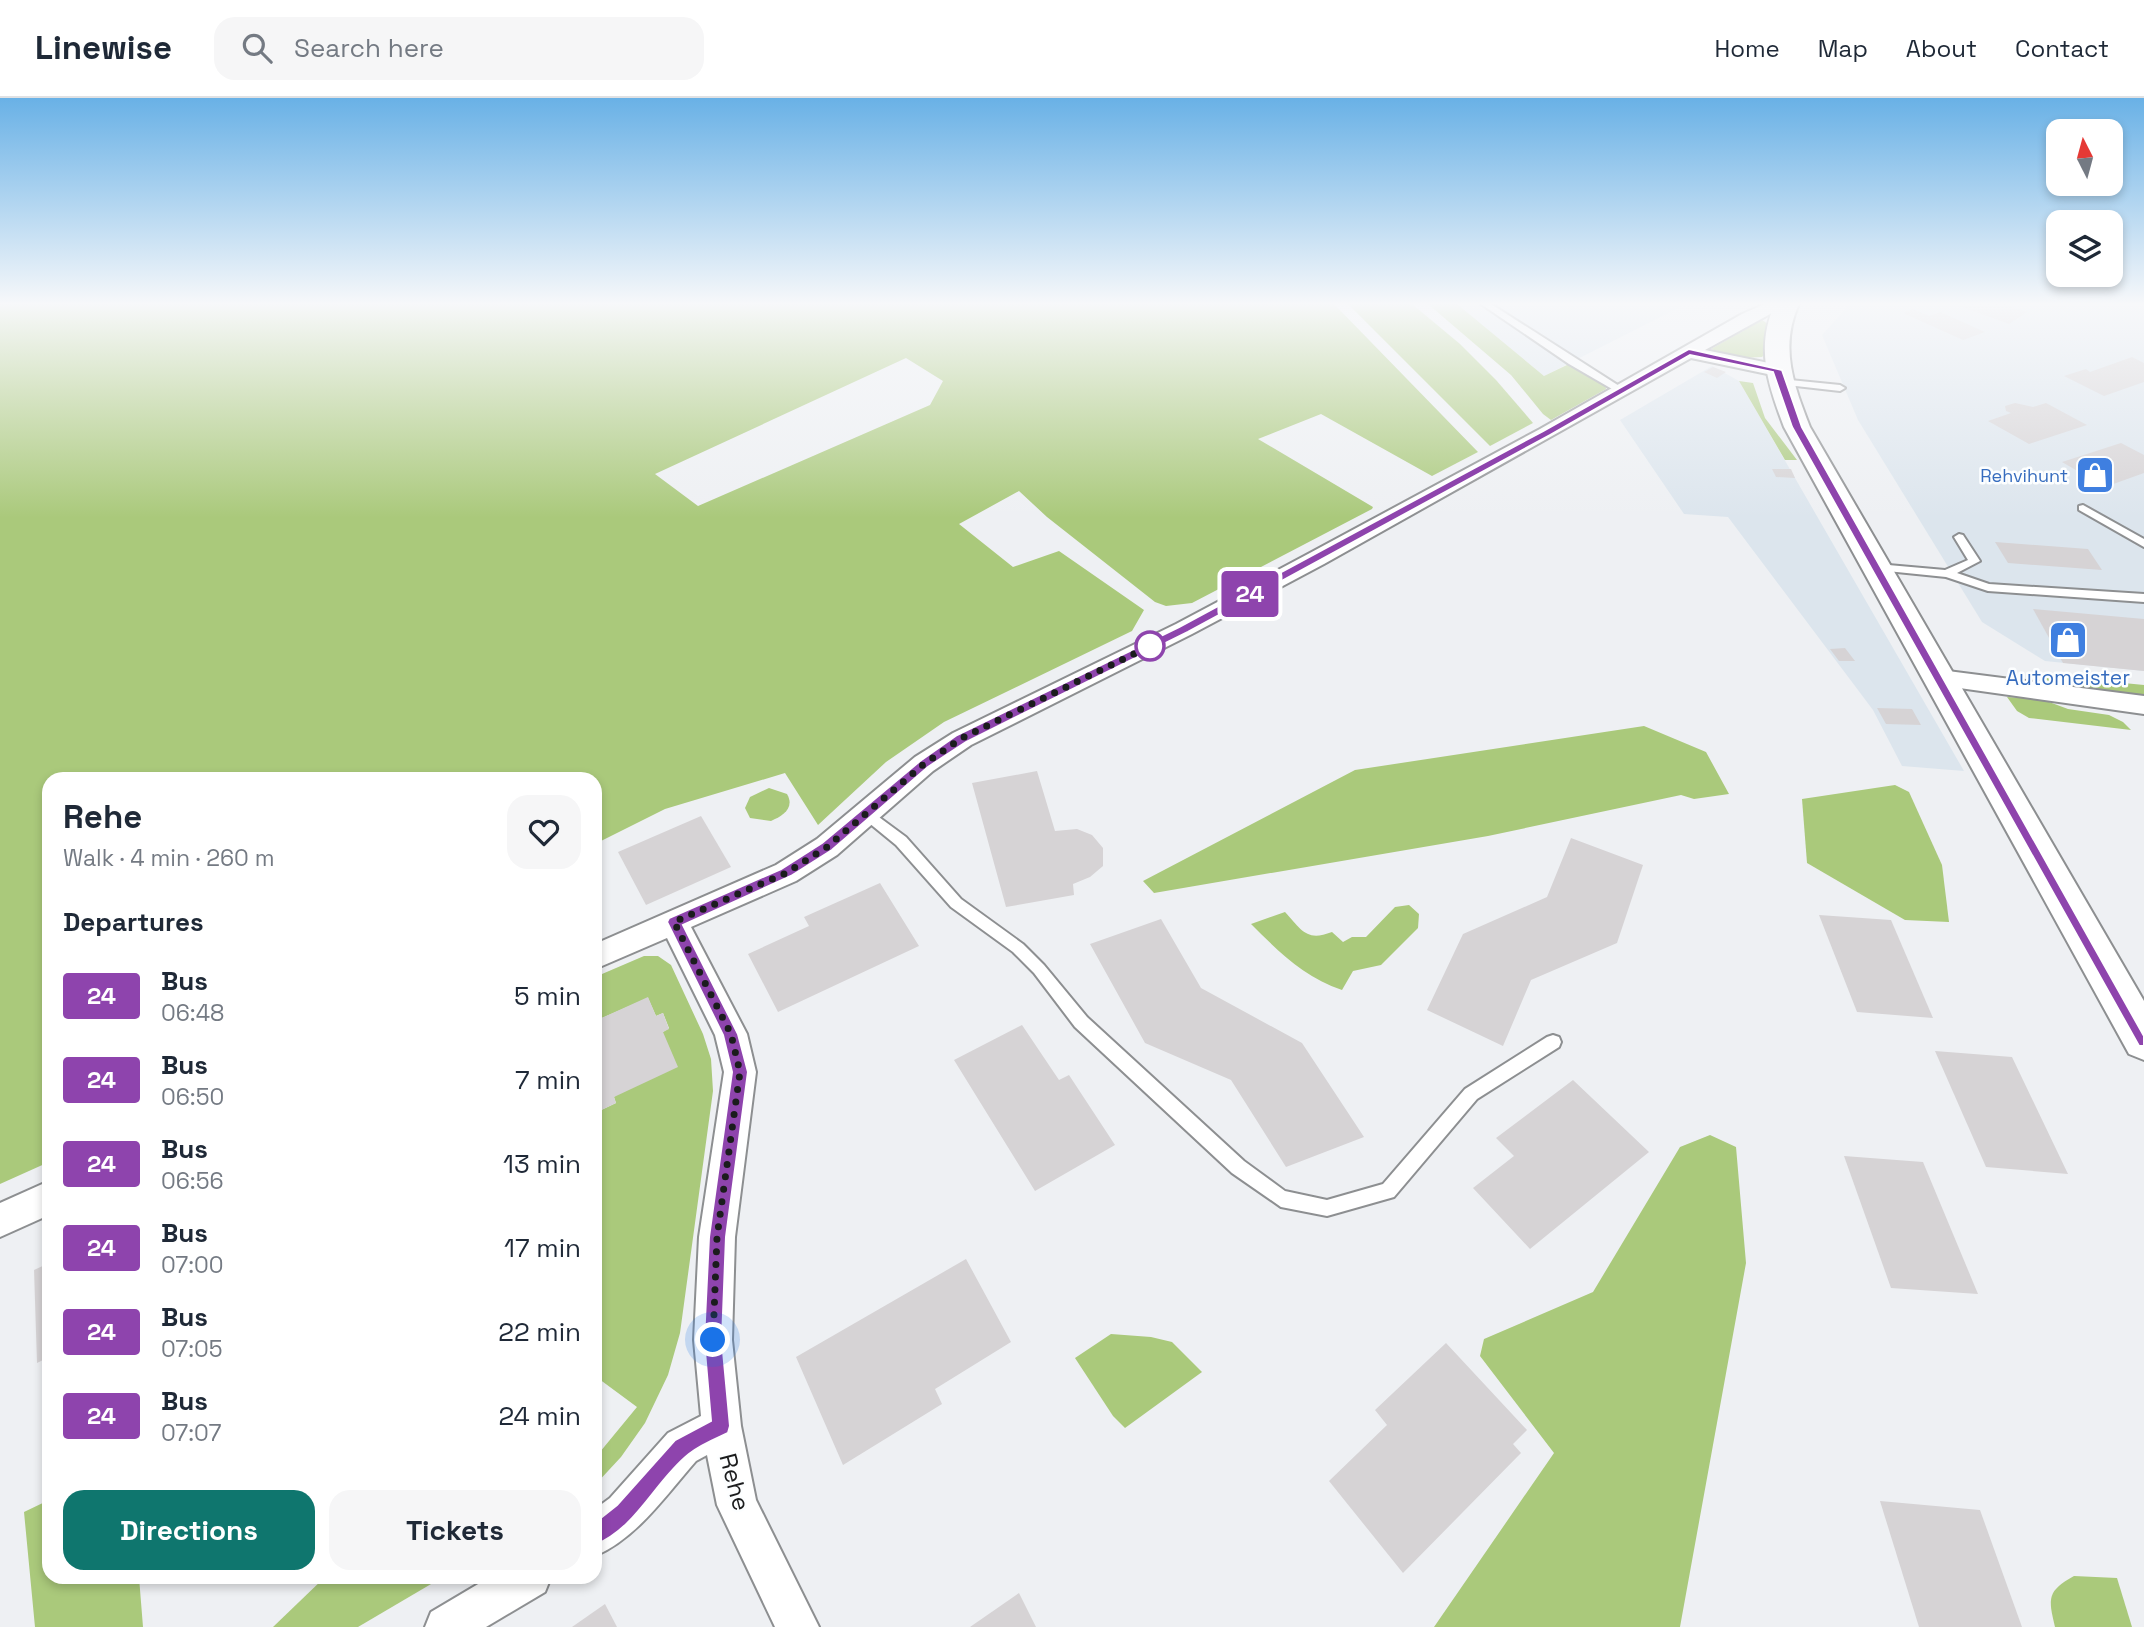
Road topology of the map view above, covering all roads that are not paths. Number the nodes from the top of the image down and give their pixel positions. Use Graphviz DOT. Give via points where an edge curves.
graph roads {
  1 [pos="1595,375"];
  2 [pos="1649,375"];
  3 [pos="1779,376"];
  4 [pos="1840,388"];
  5 [pos="1622,391"];
  6 [pos="2083,508"];
  7 [pos="1959,537"];
  8 [pos="2144,544"];
  9 [pos="1877,567"];
  10 [pos="1947,574"];
  11 [pos="2144,598"];
  12 [pos="1940,678"];
  13 [pos="2144,705"];
  14 [pos="868,814"];
  15 [pos="674,922"];
  16 [pos="602,954"];
  17 [pos="2144,1041"];
  18 [pos="1553,1042"];
  19 [pos="42,1201"];
  20 [pos="0,1220"];
  21 [pos="721,1426"];
  22 [pos="602,1529"];
  23 [pos="518,1584"];
  24 [pos="446,1627"];
  25 [pos="799,1627"];
  1 -- 5 [label="lane"];
  2 -- 5 [label="street"];
  3 -- 4 [label="lane"];
  3 -- 9 [label="main road" via="1797,427"];
  5 -- 14 [label="street" via="1184,629 962,738 924,764"];
  6 -- 8 [label="lane"];
  7 -- 10 [label="lane" via="1974,561"];
  9 -- 10 [label="lane"];
  9 -- 12 [label="main road"];
  10 -- 11 [label="lane" via="1988,587"];
  12 -- 13 [label="street"];
  12 -- 17 [label="main road"];
  14 -- 15 [label="street" via="786,873"];
  14 -- 18 [label="lane" via="901,841 956,903 1025,955 1080,1022 1238,1167 1281,1199 1326,1208 1388,1191 1471,1094"];
  15 -- 16 [label="street"];
  15 -- 21 [label="street, Rehe" via="731,1034 740,1072 717,1237 713,1340"];
  19 -- 20 [label="street"];
  21 -- 22 [label="street" via="682,1447 624,1512"];
  21 -- 25 [label="street, Rehe" via="737,1505"];
  23 -- 24 [label="street"];
}
